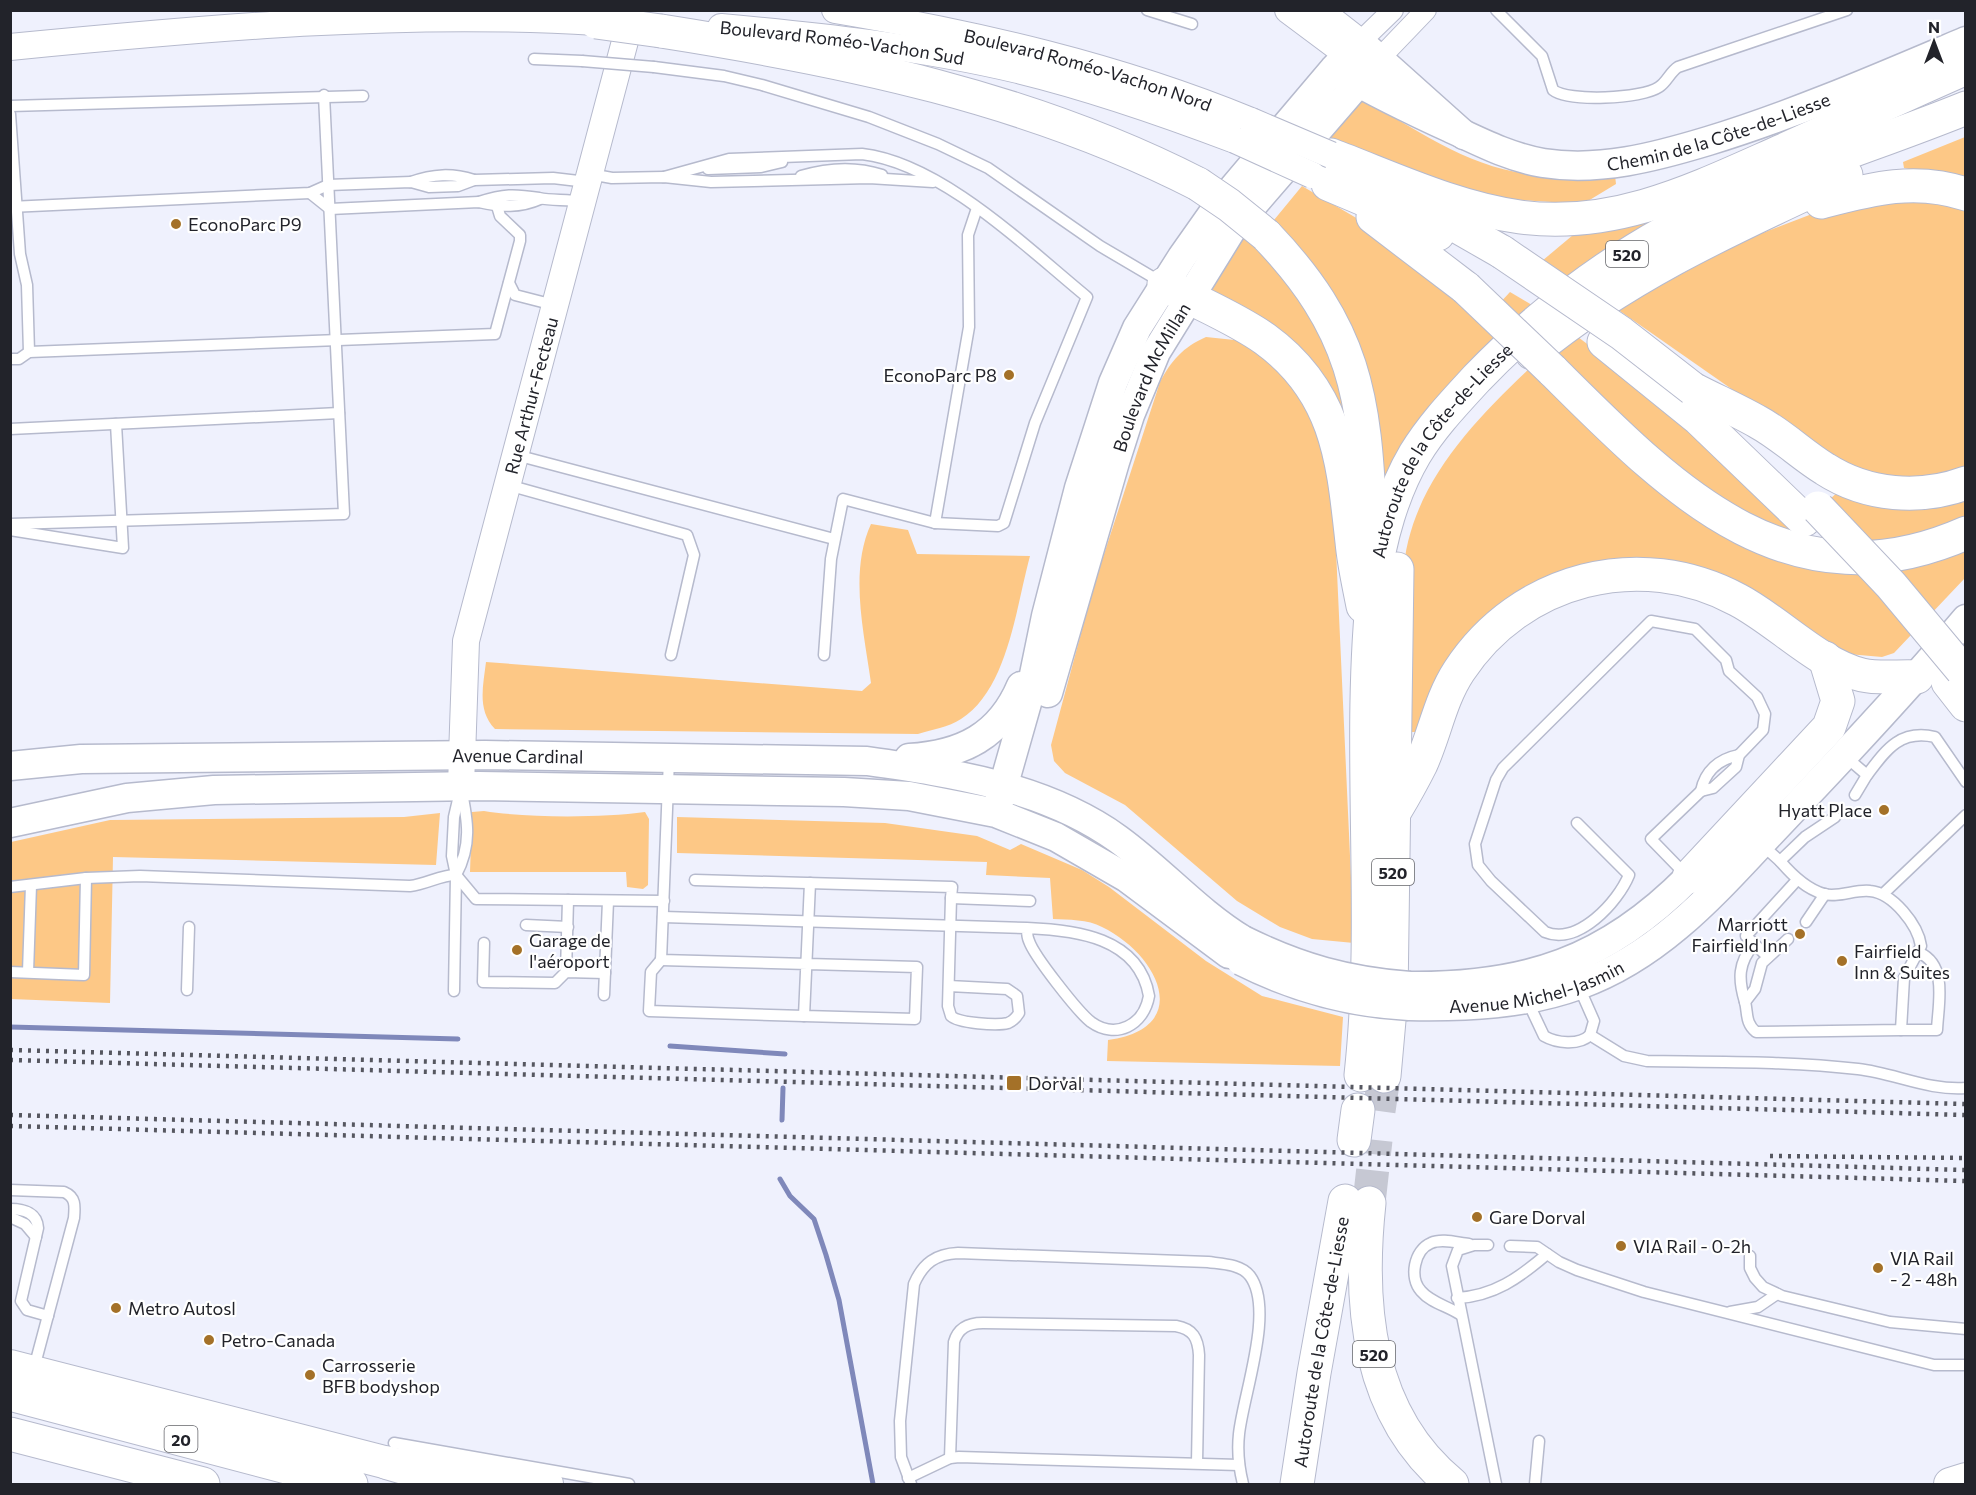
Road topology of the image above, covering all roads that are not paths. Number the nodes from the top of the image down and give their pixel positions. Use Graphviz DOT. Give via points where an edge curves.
graph roads {
  1 [pos="633,10"];
  2 [pos="835,10"];
  3 [pos="1147,10"];
  4 [pos="1288,10"];
  5 [pos="1319,10"];
  6 [pos="1393,10"];
  7 [pos="1426,10"];
  8 [pos="1496,10"];
  9 [pos="1847,10"];
  10 [pos="1817,15"];
  11 [pos="596,22"];
  12 [pos="1192,24"];
  13 [pos="663,28"];
  14 [pos="1965,41"];
  15 [pos="10,47"];
  16 [pos="534,59"];
  17 [pos="1357,63"];
  18 [pos="1965,68"];
  19 [pos="324,95"];
  20 [pos="363,96"];
  21 [pos="10,106"];
  22 [pos="1965,108"];
  23 [pos="10,114"];
  24 [pos="1965,127"];
  25 [pos="1243,130"];
  26 [pos="1324,171"];
  27 [pos="664,177"];
  28 [pos="908,178"];
  29 [pos="328,185"];
  30 [pos="586,186"];
  31 [pos="310,193"];
  32 [pos="1965,194"];
  33 [pos="540,199"];
  34 [pos="479,202"];
  35 [pos="497,206"];
  36 [pos="13,207"];
  37 [pos="977,208"];
  38 [pos="330,209"];
  39 [pos="1743,222"];
  40 [pos="15,256"];
  41 [pos="1495,258"];
  42 [pos="509,283"];
  43 [pos="1176,291"];
  44 [pos="556,305"];
  45 [pos="336,340"];
  46 [pos="29,352"];
  47 [pos="10,359"];
  48 [pos="1693,389"];
  49 [pos="339,413"];
  50 [pos="116,424"];
  51 [pos="10,429"];
  52 [pos="516,455"];
  53 [pos="1965,483"];
  54 [pos="508,485"];
  55 [pos="1811,514"];
  56 [pos="122,521"];
  57 [pos="935,523"];
  58 [pos="10,524"];
  59 [pos="10,530"];
  60 [pos="1965,532"];
  61 [pos="834,539"];
  62 [pos="1374,579"];
  63 [pos="1046,616"];
  64 [pos="1965,619"];
  65 [pos="1369,640"];
  66 [pos="670,655"];
  67 [pos="824,655"];
  68 [pos="1825,658"];
  69 [pos="1951,682"];
  70 [pos="462,755"];
  71 [pos="669,756"];
  72 [pos="1845,756"];
  73 [pos="867,761"];
  74 [pos="10,766"];
  75 [pos="1867,775"];
  76 [pos="1965,782"];
  77 [pos="461,786"];
  78 [pos="668,788"];
  79 [pos="1855,795"];
  80 [pos="1008,803"];
  81 [pos="1394,813"];
  82 [pos="1965,815"];
  83 [pos="1835,817"];
  84 [pos="10,823"];
  85 [pos="1576,823"];
  86 [pos="1770,852"];
  87 [pos="456,875"];
  88 [pos="86,878"];
  89 [pos="695,880"];
  90 [pos="1797,880"];
  91 [pos="810,883"];
  92 [pos="31,885"];
  93 [pos="10,887"];
  94 [pos="1699,887"];
  95 [pos="1825,894"];
  96 [pos="1883,894"];
  97 [pos="951,898"];
  98 [pos="568,900"];
  99 [pos="608,901"];
  100 [pos="664,901"];
  101 [pos="1030,901"];
  102 [pos="663,917"];
  103 [pos="809,922"];
  104 [pos="1806,922"];
  105 [pos="525,925"];
  106 [pos="951,926"];
  107 [pos="189,927"];
  108 [pos="568,927"];
  109 [pos="1027,928"];
  110 [pos="1788,939"];
  111 [pos="484,943"];
  112 [pos="1754,944"];
  113 [pos="1920,953"];
  114 [pos="1768,957"];
  115 [pos="662,960"];
  116 [pos="807,963"];
  117 [pos="10,972"];
  118 [pos="28,972"];
  119 [pos="566,972"];
  120 [pos="605,973"];
  121 [pos="949,986"];
  122 [pos="1579,986"];
  123 [pos="187,990"];
  124 [pos="454,991"];
  125 [pos="604,995"];
  126 [pos="1410,996"];
  127 [pos="1527,1000"];
  128 [pos="1745,1002"];
  129 [pos="804,1016"];
  130 [pos="1900,1030"];
  131 [pos="1590,1035"];
  132 [pos="1965,1088"];
  133 [pos="10,1190"];
  134 [pos="10,1209"];
  135 [pos="10,1217"];
  136 [pos="36,1237"];
  137 [pos="1474,1245"];
  138 [pos="1488,1245"];
  139 [pos="1510,1246"];
  140 [pos="1546,1254"];
  141 [pos="1750,1256"];
  142 [pos="1777,1294"];
  143 [pos="1457,1298"];
  144 [pos="1727,1313"];
  145 [pos="1461,1315"];
  146 [pos="48,1316"];
  147 [pos="1964,1330"];
  148 [pos="1965,1365"];
  149 [pos="18,1378"];
  150 [pos="10,1434"];
  151 [pos="1539,1441"];
  152 [pos="10,1442"];
  153 [pos="64,1448"];
  154 [pos="391,1453"];
  155 [pos="950,1458"];
  156 [pos="1197,1463"];
  157 [pos="1239,1465"];
  158 [pos="1965,1479"];
  159 [pos="909,1481"];
  160 [pos="203,1485"];
  161 [pos="351,1485"];
  162 [pos="461,1485"];
  163 [pos="547,1485"];
  164 [pos="629,1485"];
  165 [pos="1243,1485"];
  166 [pos="1298,1485"];
  167 [pos="1452,1485"];
  168 [pos="1496,1485"];
  169 [pos="1535,1485"];
  170 [pos="1950,1485"];
  1 -- 30 [label="street, Rue Arthur-Fecteau"];
  2 -- 25 [label="street, Boulevard Roméo-Vachon Nord" via="1063,57 1159,86"];
  3 -- 12 [label="lane"];
  4 -- 17 [label="street"];
  5 -- 17 [label="street"];
  6 -- 17 [label="street, Boulevard McMillan"];
  7 -- 17 [label="street, Boulevard McMillan"];
  8 -- 10 [label="lane" via="1542,56 1553,90 1567,98 1653,91 1678,67"];
  9 -- 10 [label="lane"];
  11 -- 13 [label="highway, bridge"];
  11 -- 15 [label="street" via="484,17 336,20"];
  13 -- 25 [label="street, Boulevard Roméo-Vachon Sud" via="795,34 951,56"];
  13 -- 62 [label="highway, bridge" via="950,89 1090,135 1198,184 1229,205 1266,234 1291,262 1340,336 1354,375 1366,438"];
  14 -- 17 [label="main road, Chemin de la Côte-de-Liesse" via="1763,123 1627,161 1586,166 1544,163 1509,154 1464,135"];
  16 -- 43 [label="lane, bridge" via="724,76 869,117 988,168 1100,246"];
  17 -- 43 [label="main road, Boulevard McMillan" via="1218,206"];
  18 -- 26 [label="highway" via="1660,203 1598,218 1539,219 1499,214"];
  19 -- 20 [label="lane"];
  19 -- 21 [label="lane"];
  19 -- 29 [label="lane"];
  22 -- 62 [label="highway, Autoroute de la Côte-de-Liesse / 520" via="1705,211 1628,254 1556,305 1467,389 1417,450 1391,509"];
  23 -- 36 [label="lane"];
  24 -- 39 [label="highway, Autoroute de la Côte-de-Liesse / 520" via="1866,166"];
  25 -- 26 [label="street, Boulevard Roméo-Vachon Nord, bridge"];
  26 -- 41 [label="highway" via="1415,221"];
  26 -- 60 [label="highway, bridge" via="1466,288 1664,477 1724,520 1761,539 1800,551 1860,557 1910,552"];
  27 -- 28 [label="lane" via="711,182"];
  27 -- 28 [label="lane" via="687,170 761,167 805,157 871,155"];
  27 -- 30 [label="lane" via="612,178"];
  28 -- 37 [label="lane" via="941,184"];
  29 -- 30 [label="lane" via="411,182 429,176 458,175 474,180 553,178"];
  29 -- 31 [label="lane"];
  29 -- 38 [label="lane"];
  30 -- 33 [label="lane" via="565,199"];
  30 -- 44 [label="street, Rue Arthur-Fecteau"];
  31 -- 36 [label="lane"];
  31 -- 38 [label="lane"];
  32 -- 39 [label="highway" via="1929,185 1894,185"];
  33 -- 34 [label="lane" via="524,194"];
  33 -- 35 [label="lane" via="525,206"];
  34 -- 35 [label="lane"];
  34 -- 38 [label="lane"];
  35 -- 42 [label="lane" via="500,216 520,235"];
  36 -- 40 [label="lane"];
  37 -- 57 [label="lane" via="968,235 969,327"];
  37 -- 57 [label="lane" via="1087,297 1042,403 1004,523"];
  38 -- 45 [label="lane"];
  39 -- 81 [label="highway, Autoroute de la Côte-de-Liesse / 520" via="1669,260 1558,332 1485,397 1434,458 1408,514 1396,578"];
  40 -- 46 [label="lane" via="27,285"];
  41 -- 48 [label="highway, bridge" via="1621,333"];
  41 -- 55 [label="highway" via="1604,342"];
  42 -- 44 [label="lane" via="515,295"];
  42 -- 45 [label="lane" via="495,334"];
  43 -- 63 [label="main road, Boulevard McMillan" via="1137,328 1105,404"];
  43 -- 65 [label="highway" via="1263,338 1296,367 1318,399 1342,459"];
  43 -- 80 [label="main road, Boulevard McMillan" via="1131,415"];
  44 -- 52 [label="street, Rue Arthur-Fecteau"];
  45 -- 46 [label="lane"];
  45 -- 49 [label="lane"];
  46 -- 47 [label="lane" via="19,359"];
  48 -- 53 [label="highway" via="1759,422 1827,470 1865,487 1911,494"];
  48 -- 55 [label="highway" via="1744,435"];
  49 -- 50 [label="lane"];
  49 -- 56 [label="lane" via="344,514"];
  50 -- 51 [label="lane"];
  50 -- 56 [label="lane"];
  52 -- 54 [label="street, Rue Arthur-Fecteau"];
  52 -- 61 [label="lane"];
  54 -- 66 [label="lane" via="687,535 694,555"];
  54 -- 70 [label="street, Rue Arthur-Fecteau" via="466,641"];
  55 -- 69 [label="highway, bridge" via="1891,585"];
  56 -- 58 [label="lane"];
  56 -- 59 [label="lane" via="123,548"];
  57 -- 61 [label="lane" via="843,499"];
  61 -- 67 [label="lane"];
  62 -- 65 [label="highway, Autoroute de la Côte-de-Liesse / 520"];
  63 -- 73 [label="main road" via="1016,699 987,733 940,756"];
  63 -- 80 [label="main road, Boulevard McMillan"];
  64 -- 69 [label="main road, Avenue Michel-Jasmin"];
  65 -- 81 [label="highway, Autoroute de la Côte-de-Liesse / 520" via="1369,992 1373,1076 1390,998"];
  68 -- 69 [label="highway" via="1861,675"];
  68 -- 81 [label="highway" via="1739,600 1691,581 1624,573 1567,585 1512,615 1470,656 1448,692 1422,762"];
  68 -- 94 [label="highway" via="1838,701 1829,727"];
  69 -- 72 [label="main road, Avenue Michel-Jasmin"];
  70 -- 71 [label="main road, Avenue Cardinal"];
  70 -- 74 [label="main road, Avenue Cardinal" via="81,759"];
  70 -- 77 [label="street, Rue Arthur-Fecteau"];
  71 -- 73 [label="main road, Avenue Cardinal"];
  71 -- 78 [label="lane"];
  72 -- 75 [label="lane"];
  72 -- 86 [label="main road, Avenue Michel-Jasmin"];
  73 -- 80 [label="main road, Avenue Cardinal" via="948,773"];
  75 -- 76 [label="lane" via="1890,746 1902,738 1921,734 1935,737"];
  75 -- 79 [label="lane"];
  77 -- 78 [label="main road, Avenue Cardinal"];
  77 -- 84 [label="main road, Avenue Cardinal" via="175,792 115,800"];
  77 -- 87 [label="lane" via="467,818 466,856"];
  78 -- 80 [label="main road, Avenue Cardinal" via="896,795"];
  78 -- 100 [label="lane"];
  80 -- 126 [label="main road, Avenue Michel-Jasmin, bridge" via="1064,809 1116,838 1214,921 1242,950"];
  82 -- 96 [label="lane"];
  83 -- 86 [label="lane" via="1805,837"];
  85 -- 94 [label="lane" via="1629,875 1617,898 1600,916 1579,928 1551,935 1481,871 1475,856 1475,844 1503,768 1652,621 1695,630 1726,660 1729,671 1760,703 1765,714 1763,730 1739,754 1736,767 1713,788 1701,791 1651,839"];
  86 -- 90 [label="lane"];
  86 -- 94 [label="main road, Avenue Michel-Jasmin"];
  87 -- 88 [label="lane" via="410,886 141,876"];
  87 -- 98 [label="lane" via="476,899"];
  87 -- 124 [label="lane"];
  88 -- 92 [label="lane"];
  88 -- 118 [label="lane" via="84,975"];
  89 -- 91 [label="lane"];
  90 -- 95 [label="lane"];
  90 -- 112 [label="lane" via="1746,936"];
  91 -- 97 [label="lane" via="952,887"];
  91 -- 103 [label="lane"];
  92 -- 93 [label="lane"];
  92 -- 118 [label="lane"];
  94 -- 122 [label="main road, Avenue Michel-Jasmin" via="1660,942"];
  94 -- 126 [label="main road, Avenue Michel-Jasmin" via="1662,903 1618,934 1554,967 1492,983"];
  95 -- 96 [label="lane"];
  95 -- 104 [label="lane"];
  96 -- 113 [label="lane" via="1917,931"];
  97 -- 101 [label="lane"];
  97 -- 106 [label="lane"];
  98 -- 99 [label="lane"];
  98 -- 108 [label="lane"];
  99 -- 100 [label="lane"];
  99 -- 120 [label="lane"];
  100 -- 102 [label="lane"];
  102 -- 103 [label="lane"];
  102 -- 115 [label="lane"];
  103 -- 106 [label="lane"];
  103 -- 116 [label="lane"];
  105 -- 108 [label="lane"];
  106 -- 109 [label="lane"];
  106 -- 121 [label="lane"];
  107 -- 123 [label="lane"];
  108 -- 119 [label="lane"];
  109 -- 109 [label="lane" via="1033,950 1092,1022 1116,1030 1130,1027 1141,1017 1148,1003 1148,989 1140,972 1124,955 1085,933"];
  110 -- 114 [label="lane"];
  111 -- 119 [label="lane" via="483,982 555,983"];
  112 -- 114 [label="lane"];
  112 -- 128 [label="lane" via="1740,970 1740,992"];
  113 -- 130 [label="lane" via="1904,978"];
  113 -- 130 [label="lane" via="1934,964 1938,978 1937,1030"];
  114 -- 128 [label="lane"];
  115 -- 116 [label="lane"];
  115 -- 129 [label="lane" via="651,972 649,1011"];
  116 -- 129 [label="lane"];
  116 -- 129 [label="lane" via="917,967 915,1019"];
  117 -- 118 [label="lane"];
  119 -- 120 [label="lane"];
  120 -- 125 [label="lane"];
  121 -- 121 [label="lane" via="949,1012 954,1020 1004,1024 1019,1013 1019,1001 1007,989"];
  122 -- 127 [label="main road, Avenue Michel-Jasmin"];
  122 -- 131 [label="lane" via="1594,1021"];
  126 -- 127 [label="main road, Avenue Michel-Jasmin" via="1485,1006"];
  127 -- 131 [label="lane" via="1540,1031 1550,1039 1573,1042"];
  128 -- 130 [label="lane" via="1746,1018 1755,1032"];
  131 -- 132 [label="lane" via="1624,1056 1647,1061 1835,1066 1947,1088"];
  133 -- 146 [label="lane" via="64,1192 75,1204"];
  134 -- 136 [label="lane" via="35,1218 39,1225"];
  135 -- 136 [label="lane" via="25,1224"];
  136 -- 146 [label="lane" via="21,1301 27,1310"];
  137 -- 138 [label="lane"];
  137 -- 143 [label="lane" via="1458,1250 1454,1256"];
  137 -- 145 [label="lane" via="1430,1243 1416,1263 1419,1289"];
  139 -- 140 [label="lane" via="1537,1247"];
  140 -- 143 [label="lane" via="1512,1282 1491,1293"];
  140 -- 144 [label="lane" via="1602,1278"];
  141 -- 142 [label="lane" via="1755,1278"];
  142 -- 144 [label="lane" via="1758,1307"];
  142 -- 147 [label="lane" via="1890,1322"];
  143 -- 145 [label="lane"];
  144 -- 148 [label="lane" via="1934,1365"];
  145 -- 168 [label="lane"];
  146 -- 149 [label="lane"];
  149 -- 154 [label="main road"];
  149 -- 161 [label="highway, 20"];
  150 -- 153 [label="highway, 20"];
  151 -- 169 [label="lane"];
  152 -- 153 [label="highway"];
  153 -- 160 [label="highway, 20"];
  154 -- 162 [label="highway"];
  154 -- 163 [label="main road"];
  154 -- 164 [label="lane"];
  155 -- 156 [label="lane"];
  155 -- 156 [label="lane" via="955,1338 970,1323 1176,1326 1192,1332 1198,1340"];
  155 -- 159 [label="lane"];
  156 -- 157 [label="lane"];
  157 -- 159 [label="lane" via="1239,1435 1259,1315 1258,1294 1247,1272 1208,1262 958,1253 934,1258 914,1284 900,1421 901,1457"];
  157 -- 165 [label="lane"];
  158 -- 170 [label="main road"];
  166 -- 167 [label="highway, Autoroute de la Côte-de-Liesse / 520" via="1314,1373 1357,1202 1366,1316 1377,1364 1396,1416 1413,1444"];
}
